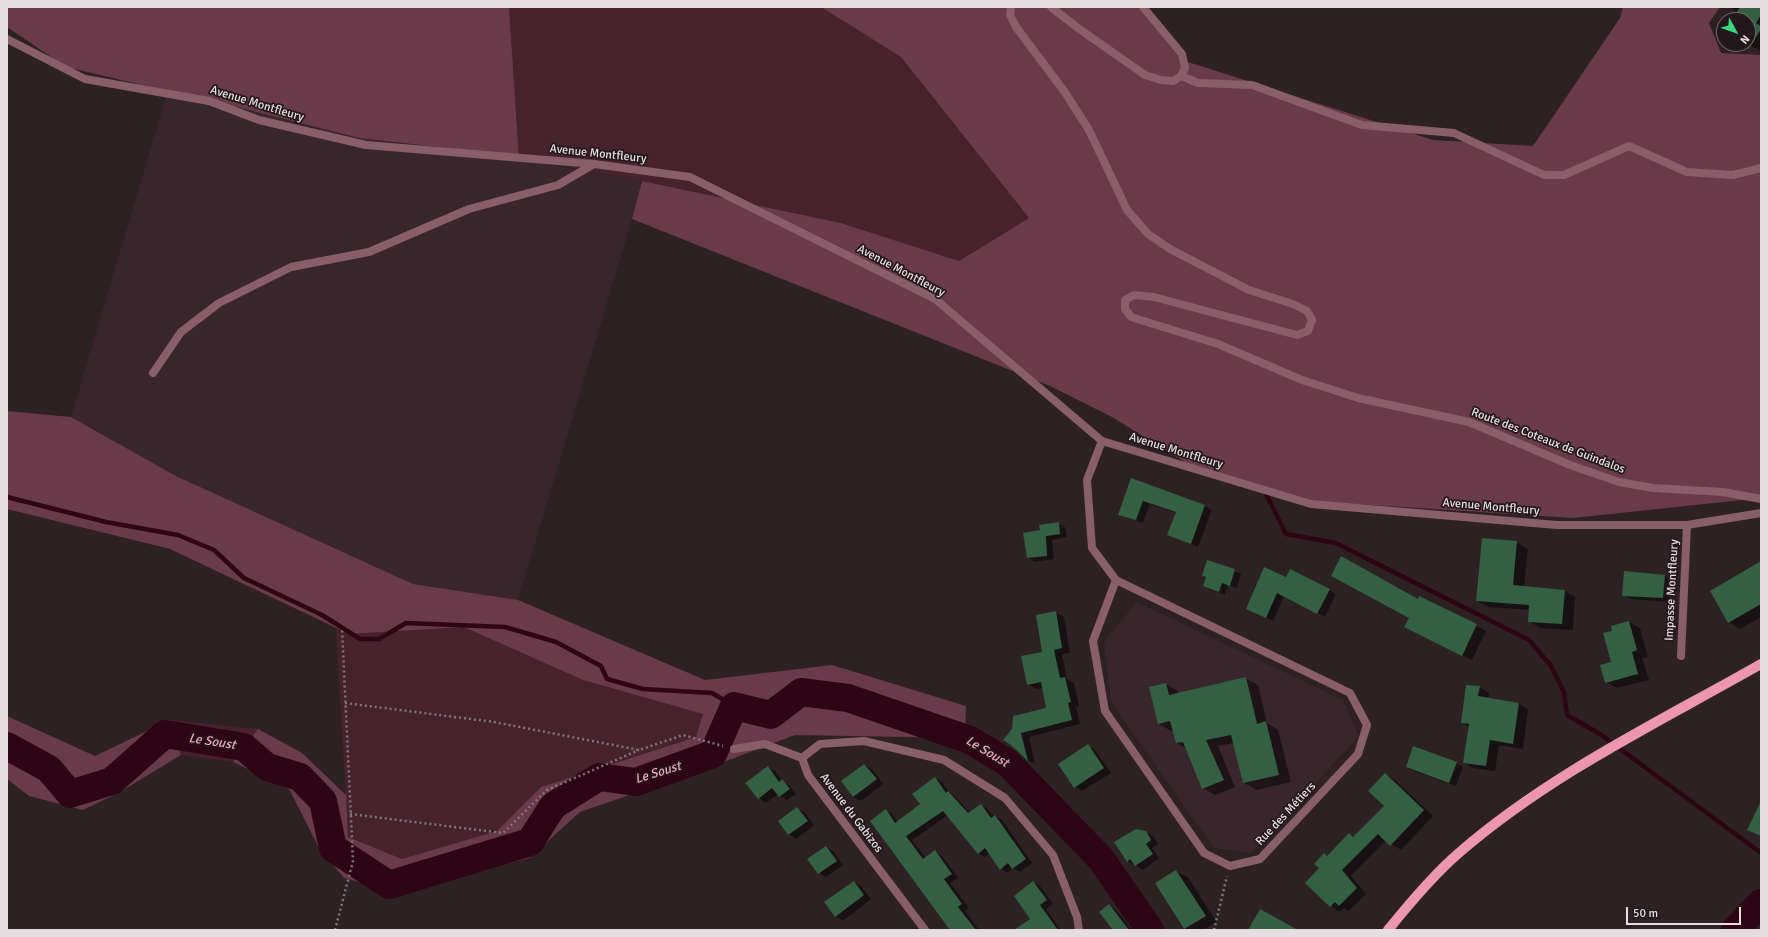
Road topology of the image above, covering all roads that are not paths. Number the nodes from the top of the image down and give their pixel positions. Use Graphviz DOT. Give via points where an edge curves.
graph roads {
  1 [pos="1011,7"];
  2 [pos="1051,7"];
  3 [pos="1144,7"];
  4 [pos="7,39"];
  5 [pos="1181,76"];
  6 [pos="594,164"];
  7 [pos="1761,168"];
  8 [pos="153,373"];
  9 [pos="1102,441"];
  10 [pos="1761,499"];
  11 [pos="1761,513"];
  12 [pos="1687,525"];
  13 [pos="1116,580"];
  14 [pos="1681,656"];
  15 [pos="1761,664"];
  16 [pos="734,749"];
  17 [pos="802,758"];
  18 [pos="925,930"];
  19 [pos="1079,930"];
  20 [pos="1388,930"];
  1 -- 10 [label="street, Route des Coteaux de Guindalos" via="1010,14 1016,27 1064,91 1089,130 1128,210 1148,234 1170,250 1249,290 1307,311 1312,320 1308,331 1297,335 1154,297 1134,295 1125,300 1125,309 1130,317 1218,344 1302,380 1358,398 1469,422 1619,482 1653,488 1723,492"];
  2 -- 5 [label="street" via="1145,75 1173,81"];
  3 -- 5 [label="street" via="1182,54 1185,68"];
  4 -- 6 [label="street, Avenue Montfleury" via="85,79 209,101 259,120 366,145"];
  5 -- 7 [label="street" via="1198,83 1252,86 1362,125 1454,133 1544,175 1564,175 1629,146 1687,172 1733,175"];
  6 -- 8 [label="street" via="558,184 469,209 369,252 291,267 219,303 181,332"];
  6 -- 9 [label="street, Avenue Montfleury" via="690,177 935,299"];
  9 -- 12 [label="street, Avenue Montfleury" via="1311,504 1557,524"];
  9 -- 13 [label="street, Rue des Métiers" via="1087,480 1092,548"];
  11 -- 12 [label="street, Avenue Montfleury"];
  12 -- 14 [label="street, Impasse Montfleury"];
  13 -- 13 [label="street, Rue des Métiers" via="1093,641 1105,712 1204,853 1230,866 1260,859 1358,754 1367,725 1350,693"];
  15 -- 20 [label="main road" via="1607,751 1531,798 1459,852"];
  16 -- 17 [label="street" via="765,744"];
  17 -- 18 [label="street, Avenue du Gabizos" via="808,775"];
  17 -- 19 [label="street" via="820,744 864,741 944,760 993,790 1005,798 1053,855 1077,918"];
}
